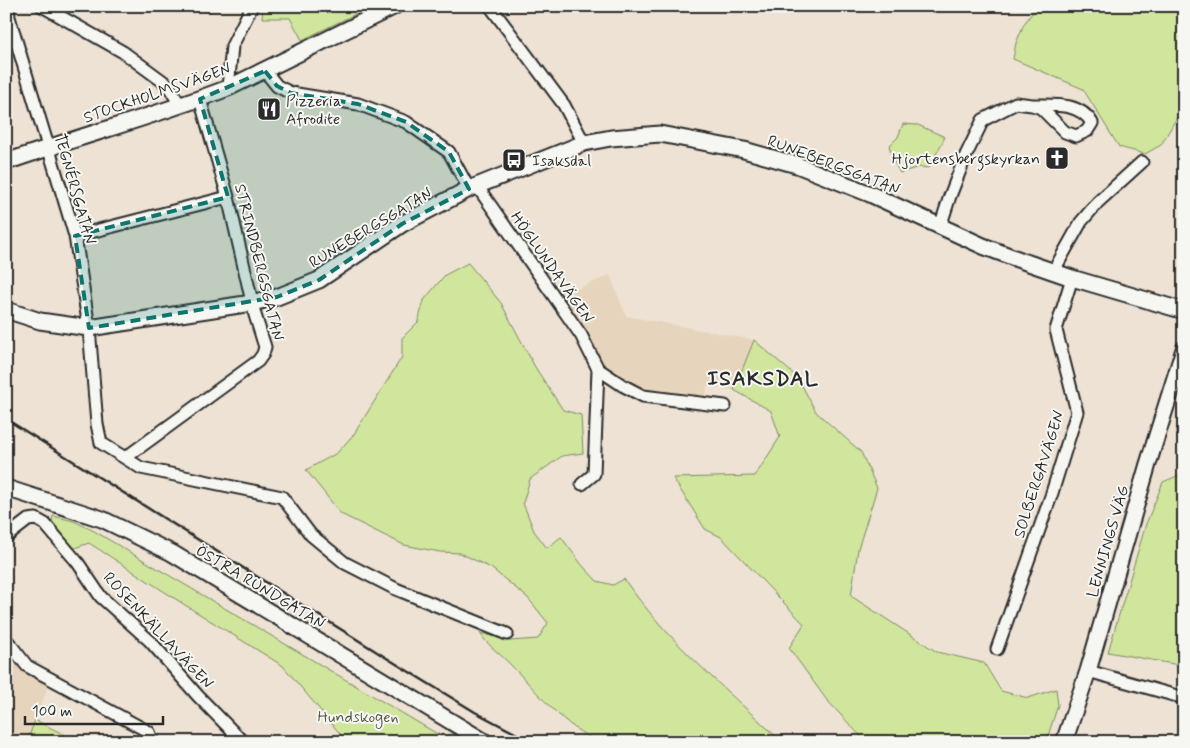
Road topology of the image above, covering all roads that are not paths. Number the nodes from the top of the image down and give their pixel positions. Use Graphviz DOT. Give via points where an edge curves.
graph roads {
  1 [pos="8,6"];
  2 [pos="42,6"];
  3 [pos="252,6"];
  4 [pos="395,6"];
  5 [pos="490,6"];
  6 [pos="265,71"];
  7 [pos="228,88"];
  8 [pos="200,99"];
  9 [pos="180,104"];
  10 [pos="1032,105"];
  11 [pos="584,143"];
  12 [pos="48,147"];
  13 [pos="6,162"];
  14 [pos="1142,162"];
  15 [pos="473,188"];
  16 [pos="228,197"];
  17 [pos="940,227"];
  18 [pos="75,236"];
  19 [pos="1053,272"];
  20 [pos="1072,278"];
  21 [pos="252,303"];
  22 [pos="6,310"];
  23 [pos="1184,311"];
  24 [pos="89,328"];
  25 [pos="1184,349"];
  26 [pos="598,369"];
  27 [pos="725,406"];
  28 [pos="126,458"];
  29 [pos="582,484"];
  30 [pos="6,488"];
  31 [pos="7,536"];
  32 [pos="507,634"];
  33 [pos="6,640"];
  34 [pos="997,649"];
  35 [pos="1088,671"];
  36 [pos="1184,698"];
  37 [pos="154,742"];
  38 [pos="243,742"];
  39 [pos="485,742"];
  40 [pos="1064,742"];
  1 -- 12 [label="street, TEGNÉRSGATAN"];
  2 -- 9 [label="street" via="123,52 168,85"];
  3 -- 7 [label="street" via="232,46"];
  4 -- 6 [label="street, STOCKHOLMSVÄGEN"];
  5 -- 11 [label="street" via="564,105"];
  6 -- 7 [label="street, STOCKHOLMSVÄGEN"];
  6 -- 15 [label="street, HÖGLUNDAVÄGEN" via="276,86 291,93 358,104 406,122 449,152"];
  7 -- 8 [label="street, STOCKHOLMSVÄGEN"];
  8 -- 9 [label="street, STOCKHOLMSVÄGEN"];
  8 -- 16 [label="street, STRINDBERGSGATAN"];
  9 -- 12 [label="street, STOCKHOLMSVÄGEN"];
  10 -- 10 [label="street" via="1041,108 1065,132 1076,136 1087,131 1092,123 1088,115 1073,107"];
  10 -- 17 [label="street" via="1016,103 983,120 956,179"];
  11 -- 15 [label="street, RUNEBERGSGATAN"];
  11 -- 17 [label="street, RUNEBERGSGATAN" via="660,134 744,150 842,182"];
  12 -- 13 [label="street, STOCKHOLMSVÄGEN"];
  12 -- 18 [label="street, TEGNÉRSGATAN"];
  14 -- 19 [label="street" via="1081,222"];
  15 -- 21 [label="street, RUNEBERGSGATAN" via="402,224 318,280 277,297"];
  15 -- 26 [label="street, HÖGLUNDAVÄGEN" via="581,335"];
  16 -- 18 [label="street"];
  16 -- 21 [label="street, STRINDBERGSGATAN"];
  17 -- 19 [label="street, RUNEBERGSGATAN"];
  18 -- 24 [label="street, TEGNÉRSGATAN"];
  19 -- 20 [label="street, RUNEBERGSGATAN"];
  20 -- 23 [label="street, RUNEBERGSGATAN"];
  20 -- 34 [label="street, SOLBERGAVÄGEN" via="1056,330 1077,412"];
  21 -- 24 [label="street, RUNEBERGSGATAN"];
  21 -- 28 [label="street, STRINDBERGSGATAN" via="265,347 261,358"];
  22 -- 24 [label="street, RUNEBERGSGATAN" via="40,321"];
  24 -- 28 [label="street, TEGNÉRSGATAN" via="101,443"];
  25 -- 35 [label="street, LENNINGS VÄG"];
  26 -- 27 [label="street, HÖGLUNDAVÄGEN" via="643,396"];
  26 -- 29 [label="street, HÖGLUNDAVÄGEN" via="594,474"];
  28 -- 32 [label="street" via="141,468 282,497 311,535 345,563 396,589"];
  30 -- 39 [label="street, ÖSTRA RUNDGATAN" via="102,519 172,553"];
  31 -- 38 [label="street, ROSENKÄLLAVÄGEN" via="28,520 36,519 45,524 101,597 150,642"];
  33 -- 37 [label="street" via="27,666 149,732"];
  35 -- 36 [label="street"];
  35 -- 40 [label="street, LENNINGS VÄG"];
}
